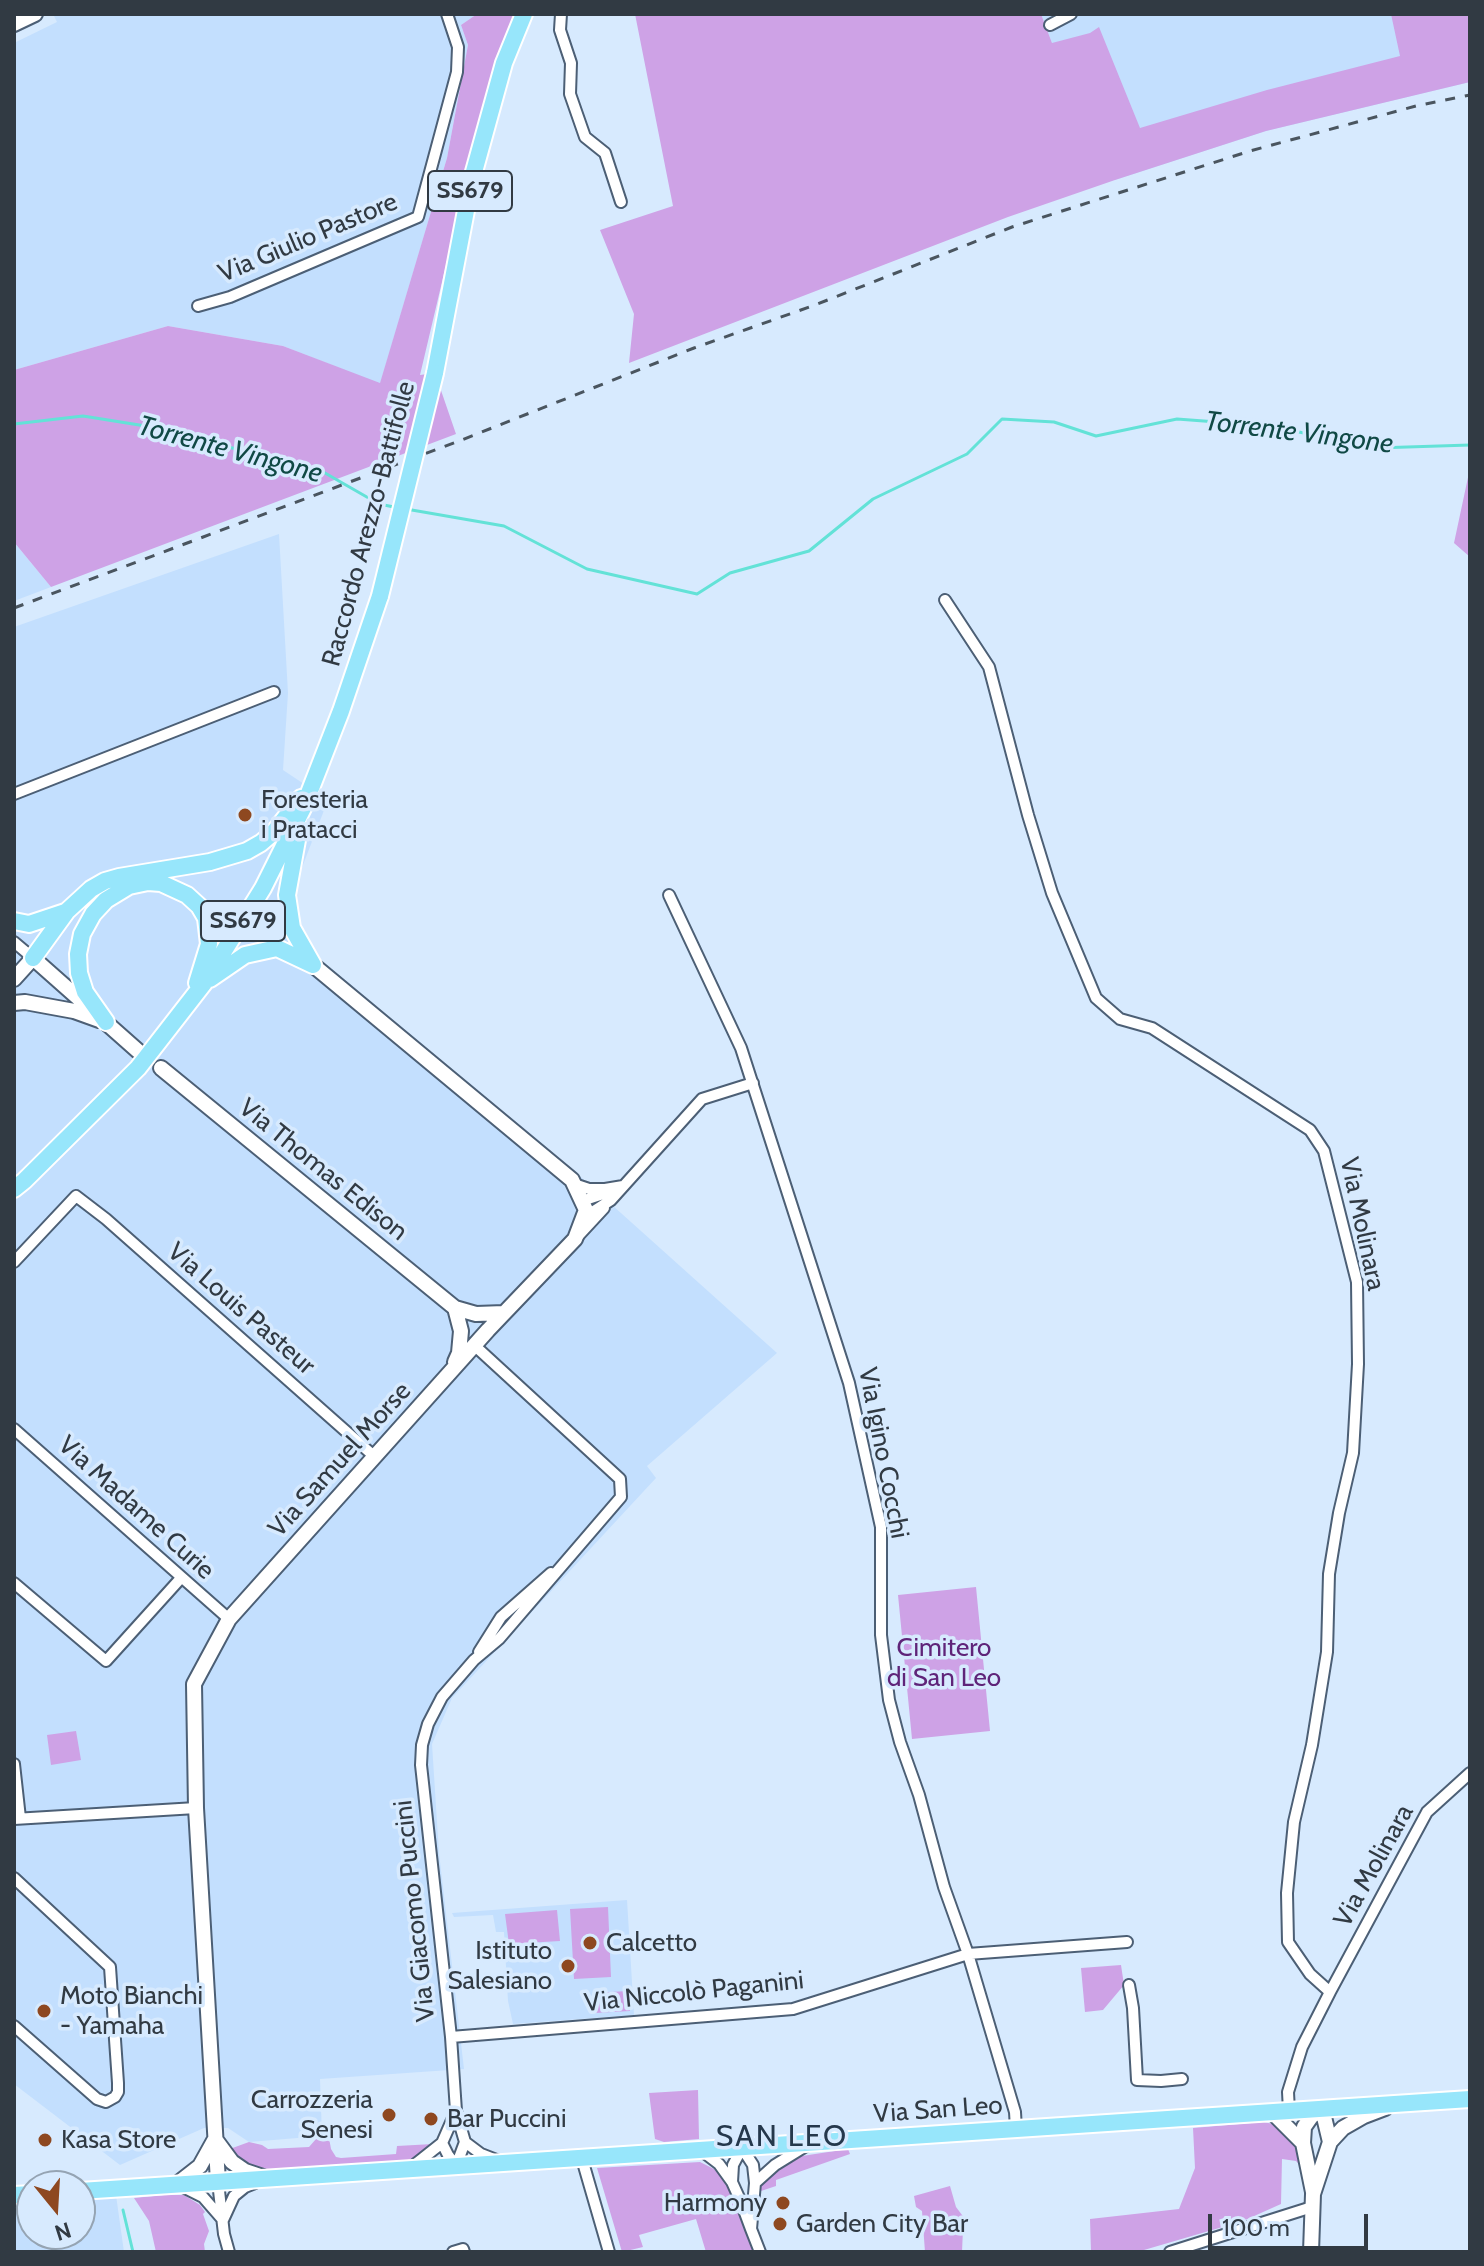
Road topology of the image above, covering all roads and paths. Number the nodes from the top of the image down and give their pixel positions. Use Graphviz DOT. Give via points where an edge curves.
graph roads {
  1 [pos="35,14"];
  2 [pos="462,14"];
  3 [pos="524,14"];
  4 [pos="561,14"];
  5 [pos="1071,14"];
  6 [pos="448,16"];
  7 [pos="14,24"];
  8 [pos="1050,25"];
  9 [pos="621,202"];
  10 [pos="198,306"];
  11 [pos="945,600"];
  12 [pos="274,692"];
  13 [pos="311,784"];
  14 [pos="14,794"];
  15 [pos="304,806"];
  16 [pos="129,886"];
  17 [pos="669,895"];
  18 [pos="67,911"];
  19 [pos="14,921"];
  20 [pos="14,942"];
  21 [pos="36,955"];
  22 [pos="313,965"];
  23 [pos="14,979"];
  24 [pos="204,983"];
  25 [pos="192,1000"];
  26 [pos="14,1003"];
  27 [pos="106,1022"];
  28 [pos="138,1051"];
  29 [pos="161,1068"];
  30 [pos="753,1083"];
  31 [pos="574,1184"];
  32 [pos="625,1185"];
  33 [pos="14,1189"];
  34 [pos="611,1200"];
  35 [pos="583,1207"];
  36 [pos="575,1239"];
  37 [pos="14,1262"];
  38 [pos="455,1308"];
  39 [pos="504,1313"];
  40 [pos="476,1314"];
  41 [pos="461,1331"];
  42 [pos="481,1337"];
  43 [pos="452,1370"];
  44 [pos="14,1429"];
  45 [pos="375,1457"];
  46 [pos="181,1578"];
  47 [pos="14,1583"];
  48 [pos="229,1619"];
  49 [pos="14,1764"];
  50 [pos="1470,1773"];
  51 [pos="196,1808"];
  52 [pos="17,1818"];
  53 [pos="14,1878"];
  54 [pos="1127,1942"];
  55 [pos="968,1954"];
  56 [pos="1129,1985"];
  57 [pos="1330,1992"];
  58 [pos="14,2026"];
  59 [pos="451,2037"];
  60 [pos="1182,2079"];
  61 [pos="1470,2099"];
  62 [pos="1393,2105"];
  63 [pos="1320,2109"];
  64 [pos="456,2111"];
  65 [pos="1281,2112"];
  66 [pos="1016,2129"];
  67 [pos="215,2139"];
  68 [pos="465,2142"];
  69 [pos="1330,2142"];
  70 [pos="442,2143"];
  71 [pos="1303,2143"];
  72 [pos="810,2144"];
  73 [pos="742,2148"];
  74 [pos="702,2151"];
  75 [pos="582,2159"];
  76 [pos="504,2163"];
  77 [pos="456,2166"];
  78 [pos="407,2170"];
  79 [pos="268,2178"];
  80 [pos="218,2182"];
  81 [pos="732,2182"];
  82 [pos="755,2183"];
  83 [pos="177,2184"];
  84 [pos="96,2190"];
  85 [pos="1313,2200"];
  86 [pos="223,2220"];
  87 [pos="751,2229"];
  88 [pos="229,2252"];
  89 [pos="453,2252"];
  90 [pos="464,2252"];
  91 [pos="609,2252"];
  92 [pos="760,2252"];
  93 [pos="1170,2252"];
  94 [pos="1311,2252"];
  1 -- 7 [label="street"];
  2 -- 6 [label="street"];
  3 -- 13 [label="main road, Raccordo Arezzo-Battifolle / SS679, bridge" via="504,63 472,179 435,373 380,596"];
  4 -- 9 [label="street" via="560,30 571,63 570,94 585,137 605,153"];
  5 -- 8 [label="street"];
  6 -- 10 [label="street, Via Giulio Pastore" via="458,47 457,72 418,217"];
  11 -- 57 [label="street, Via Molinara" via="989,667 1048,880 1096,998 1120,1019 1152,1028 1310,1130 1324,1151 1357,1282 1358,1364 1353,1453 1329,1574 1327,1652 1294,1822 1287,1893 1288,1942"];
  12 -- 14 [label="street"];
  13 -- 15 [label="main road, Raccordo Arezzo-Battifolle / SS679"];
  13 -- 18 [label="main road" via="275,831 247,851 105,881"];
  15 -- 22 [label="main road" via="287,895 292,928"];
  15 -- 24 [label="main road, Raccordo Arezzo-Battifolle / SS679" via="263,888"];
  16 -- 21 [label="main road" via="92,900"];
  16 -- 25 [label="main road" via="161,883 187,895 206,918 209,944"];
  16 -- 27 [label="main road" via="93,914 78,954 85,992"];
  17 -- 30 [label="street, Via Igino Cocchi"];
  18 -- 19 [label="main road" via="29,924"];
  18 -- 21 [label="main road"];
  20 -- 21 [label="street"];
  21 -- 23 [label="street"];
  21 -- 27 [label="street"];
  22 -- 24 [label="main road" via="277,948 245,955"];
  22 -- 31 [label="street"];
  24 -- 25 [label="main road, Raccordo Arezzo-Battifolle / SS679"];
  25 -- 33 [label="main road, Raccordo Arezzo-Battifolle / SS679" via="138,1068"];
  26 -- 27 [label="street" via="74,1011"];
  27 -- 28 [label="street"];
  29 -- 38 [label="street, Via Thomas Edison"];
  30 -- 32 [label="street" via="702,1099"];
  30 -- 55 [label="street, Via Igino Cocchi" via="849,1383 881,1527 881,1635 889,1700"];
  31 -- 32 [label="street" via="589,1189"];
  31 -- 35 [label="street"];
  32 -- 34 [label="street"];
  32 -- 35 [label="street"];
  34 -- 35 [label="street" via="594,1211"];
  34 -- 36 [label="street"];
  35 -- 36 [label="street, Via Samuel Morse"];
  36 -- 39 [label="street, Via Samuel Morse"];
  37 -- 45 [label="street, Via Louis Pasteur" via="76,1196"];
  38 -- 40 [label="street"];
  38 -- 41 [label="street"];
  39 -- 40 [label="street"];
  39 -- 42 [label="street, Via Samuel Morse"];
  40 -- 42 [label="street"];
  41 -- 42 [label="street"];
  41 -- 43 [label="street"];
  42 -- 43 [label="street, Via Samuel Morse"];
  42 -- 59 [label="street, Via Giacomo Puccini" via="620,1479 621,1497 571,1556 501,1617 428,1724 421,1765"];
  43 -- 45 [label="street, Via Samuel Morse"];
  44 -- 46 [label="street, Via Madame Curie"];
  45 -- 48 [label="street, Via Samuel Morse"];
  46 -- 47 [label="street" via="106,1661"];
  46 -- 48 [label="street, Via Madame Curie"];
  48 -- 51 [label="street, Via Samuel Morse" via="194,1684"];
  49 -- 52 [label="street"];
  50 -- 57 [label="street, Via Molinara" via="1427,1812"];
  51 -- 52 [label="street"];
  51 -- 67 [label="street, Via Samuel Morse"];
  53 -- 58 [label="street" via="110,1967 115,2097 97,2099"];
  54 -- 55 [label="street, Via Niccolò Paganini"];
  55 -- 59 [label="street, Via Niccolò Paganini" via="793,2009"];
  55 -- 66 [label="street, Via Igino Cocchi"];
  56 -- 60 [label="street" via="1137,2080"];
  57 -- 65 [label="street, Via Molinara" via="1302,2047"];
  59 -- 64 [label="street, Via Giacomo Puccini"];
  61 -- 62 [label="main road, Via San Leo"];
  62 -- 63 [label="main road, Via San Leo"];
  62 -- 69 [label="street" via="1343,2128"];
  63 -- 65 [label="main road, Via San Leo"];
  63 -- 69 [label="street"];
  63 -- 71 [label="street" via="1304,2127"];
  64 -- 68 [label="street"];
  64 -- 70 [label="street, Via Giacomo Puccini"];
  65 -- 66 [label="main road, Via San Leo"];
  65 -- 71 [label="street"];
  66 -- 72 [label="main road, Via San Leo"];
  67 -- 79 [label="street" via="232,2162"];
  67 -- 80 [label="street, Via Samuel Morse"];
  67 -- 83 [label="street" via="200,2166"];
  68 -- 76 [label="street"];
  68 -- 77 [label="street"];
  69 -- 85 [label="street"];
  70 -- 77 [label="street"];
  70 -- 78 [label="street"];
  71 -- 85 [label="street"];
  72 -- 73 [label="main road, Via San Leo"];
  72 -- 82 [label="street"];
  73 -- 74 [label="main road, Via San Leo"];
  73 -- 81 [label="street"];
  73 -- 82 [label="street" via="753,2165"];
  74 -- 75 [label="main road, Via San Leo"];
  74 -- 81 [label="street"];
  75 -- 76 [label="main road, Via San Leo"];
  75 -- 91 [label="street"];
  76 -- 77 [label="main road, Via San Leo"];
  77 -- 78 [label="main road, Via San Leo"];
  78 -- 79 [label="main road, Via San Leo"];
  79 -- 80 [label="main road, Via San Leo"];
  79 -- 86 [label="street" via="234,2196"];
  80 -- 83 [label="main road, Via San Leo"];
  80 -- 86 [label="street"];
  81 -- 87 [label="street"];
  82 -- 87 [label="street"];
  83 -- 84 [label="main road, Via San Leo"];
  83 -- 86 [label="street" via="203,2197"];
  85 -- 93 [label="street"];
  85 -- 94 [label="street"];
  86 -- 88 [label="street"];
  87 -- 92 [label="street"];
  89 -- 90 [label="street"];
}
